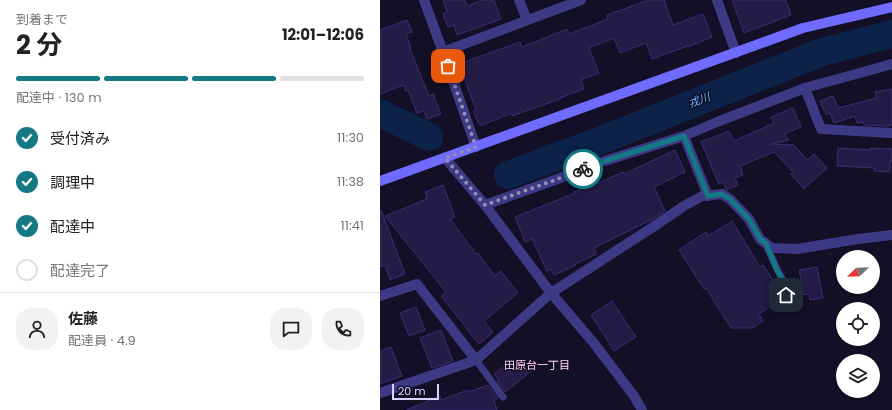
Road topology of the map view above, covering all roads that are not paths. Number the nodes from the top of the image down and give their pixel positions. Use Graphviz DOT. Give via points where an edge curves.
graph roads {
  1 [pos="424,0"];
  2 [pos="519,0"];
  3 [pos="581,0"];
  4 [pos="717,0"];
  5 [pos="892,6"];
  6 [pos="527,20"];
  7 [pos="443,52"];
  8 [pos="736,53"];
  9 [pos="892,64"];
  10 [pos="805,88"];
  11 [pos="892,133"];
  12 [pos="684,136"];
  13 [pos="476,147"];
  14 [pos="445,158"];
  15 [pos="380,181"];
  16 [pos="708,196"];
  17 [pos="485,205"];
  18 [pos="892,235"];
  19 [pos="766,243"];
  20 [pos="551,292"];
  21 [pos="380,296"];
  22 [pos="788,306"];
  23 [pos="476,360"];
  24 [pos="380,393"];
  25 [pos="503,397"];
  26 [pos="642,410"];
  1 -- 7 [label="street"];
  2 -- 6 [label="street"];
  3 -- 6 [label="street"];
  4 -- 8 [label="street"];
  5 -- 8 [label="street" via="803,28"];
  6 -- 7 [label="street"];
  7 -- 13 [label="street"];
  8 -- 13 [label="street"];
  9 -- 10 [label="street"];
  10 -- 11 [label="street" via="821,129"];
  10 -- 12 [label="street"];
  12 -- 16 [label="street"];
  12 -- 17 [label="street" via="595,164"];
  13 -- 14 [label="street"];
  14 -- 15 [label="street"];
  14 -- 17 [label="street"];
  16 -- 19 [label="street" via="722,194 730,199 749,219 760,239"];
  16 -- 20 [label="street" via="702,196 684,206"];
  17 -- 20 [label="street"];
  18 -- 19 [label="street" via="797,249 772,248"];
  19 -- 22 [label="lane" via="785,284"];
  20 -- 23 [label="street"];
  20 -- 26 [label="street" via="593,342"];
  21 -- 23 [label="street" via="417,284"];
  23 -- 24 [label="street"];
  23 -- 25 [label="lane"];
}
